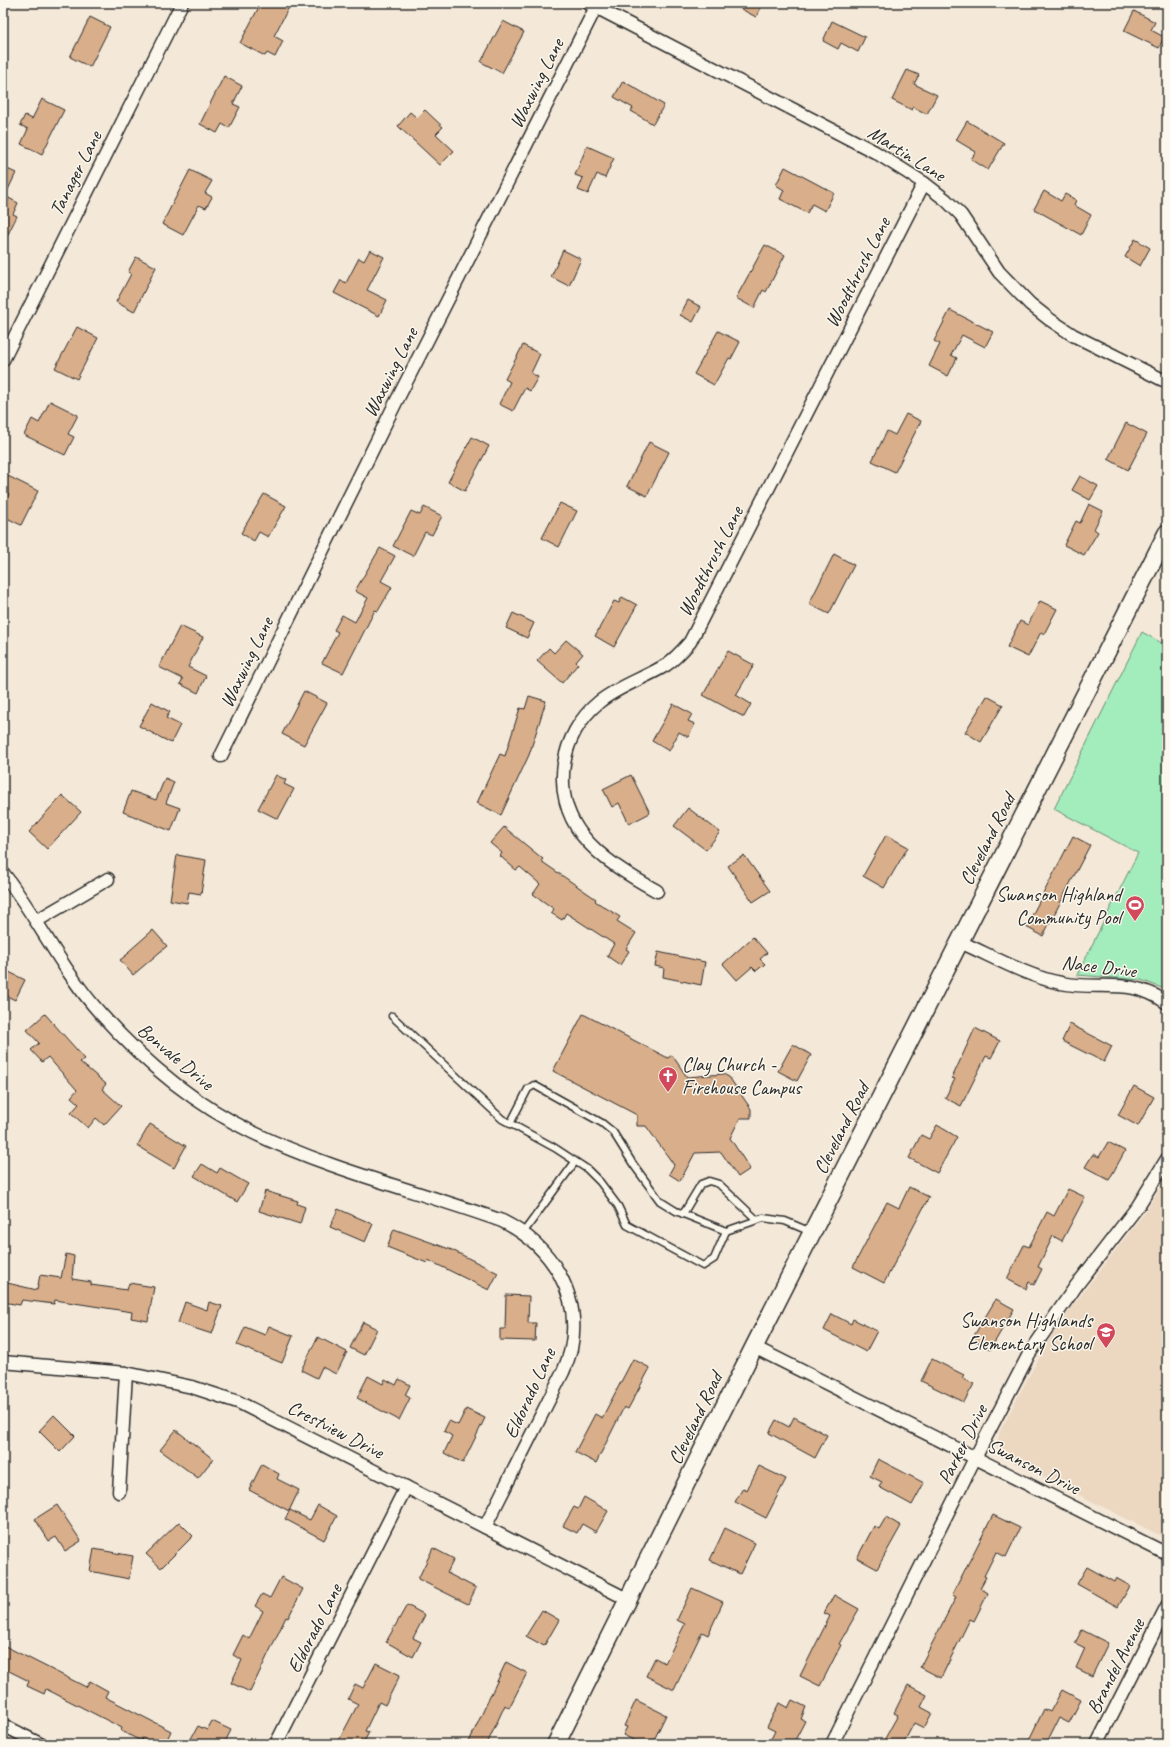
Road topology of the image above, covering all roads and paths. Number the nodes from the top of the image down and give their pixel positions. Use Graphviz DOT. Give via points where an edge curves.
graph roads {
  1 [pos="182,3"];
  2 [pos="592,5"];
  3 [pos="924,183"];
  4 [pos="3,360"];
  5 [pos="1167,382"];
  6 [pos="1167,533"];
  7 [pos="221,756"];
  8 [pos="3,873"];
  9 [pos="108,879"];
  10 [pos="657,890"];
  11 [pos="36,921"];
  12 [pos="960,942"];
  13 [pos="1167,1003"];
  14 [pos="392,1016"];
  15 [pos="510,1124"];
  16 [pos="1167,1159"];
  17 [pos="575,1162"];
  18 [pos="390,1184"];
  19 [pos="683,1214"];
  20 [pos="757,1220"];
  21 [pos="726,1231"];
  22 [pos="523,1233"];
  23 [pos="812,1233"];
  24 [pos="754,1347"];
  25 [pos="3,1362"];
  26 [pos="126,1373"];
  27 [pos="975,1458"];
  28 [pos="406,1487"];
  29 [pos="119,1492"];
  30 [pos="485,1527"];
  31 [pos="1167,1554"];
  32 [pos="629,1600"];
  33 [pos="1167,1606"];
  34 [pos="3,1725"];
  35 [pos="17,1739"];
  36 [pos="40,1744"];
  37 [pos="276,1744"];
  38 [pos="556,1744"];
  39 [pos="832,1744"];
  40 [pos="1097,1744"];
  1 -- 4 [label="street, Tanager Lane"];
  2 -- 3 [label="street, Martin Lane" via="875,152"];
  2 -- 7 [label="street, Waxwing Lane"];
  3 -- 5 [label="street, Martin Lane" via="961,215 999,272 1036,309 1073,334"];
  3 -- 10 [label="street, Woodthrush Lane" via="690,642 667,664 600,701 576,727 568,746 562,783 566,805 573,821 598,852"];
  6 -- 12 [label="main road, Cleveland Road"];
  8 -- 11 [label="street, Bonvale Drive"];
  9 -- 11 [label="street"];
  11 -- 18 [label="street, Bonvale Drive" via="74,980 100,1012 162,1074 202,1103 250,1131 288,1149"];
  12 -- 13 [label="street, Nace Drive" via="1008,964 1060,983 1081,986 1126,986 1140,989"];
  12 -- 23 [label="main road, Cleveland Road"];
  14 -- 15 [label="lane" via="502,1120"];
  15 -- 17 [label="lane"];
  15 -- 19 [label="lane" via="528,1089 534,1084 544,1089 602,1123 612,1132 660,1201"];
  16 -- 27 [label="street, Parker Drive" via="1138,1206 1042,1335"];
  17 -- 21 [label="lane" via="587,1169 600,1182 618,1206 627,1225 703,1266 714,1259"];
  17 -- 22 [label="lane"];
  18 -- 22 [label="street, Eldorado Lane" via="497,1219"];
  19 -- 20 [label="lane" via="700,1184 708,1181 719,1184"];
  19 -- 21 [label="lane"];
  20 -- 21 [label="lane"];
  20 -- 23 [label="lane" via="763,1218 785,1221"];
  22 -- 30 [label="street, Eldorado Lane" via="545,1253 566,1286 573,1317 572,1342 563,1372"];
  23 -- 24 [label="main road, Cleveland Road"];
  24 -- 27 [label="street, Swanson Drive"];
  24 -- 32 [label="main road, Cleveland Road"];
  25 -- 26 [label="street, Crestview Drive"];
  26 -- 28 [label="street, Crestview Drive" via="192,1387 238,1402"];
  26 -- 29 [label="street"];
  27 -- 31 [label="street, Swanson Drive"];
  27 -- 39 [label="street, Parker Drive"];
  28 -- 30 [label="street, Crestview Drive"];
  28 -- 37 [label="street, Eldorado Lane"];
  30 -- 32 [label="street, Crestview Drive"];
  32 -- 38 [label="main road, Cleveland Road"];
  33 -- 40 [label="street, Brandel Avenue"];
  34 -- 35 [label="street"];
  35 -- 36 [label="street"];
}
